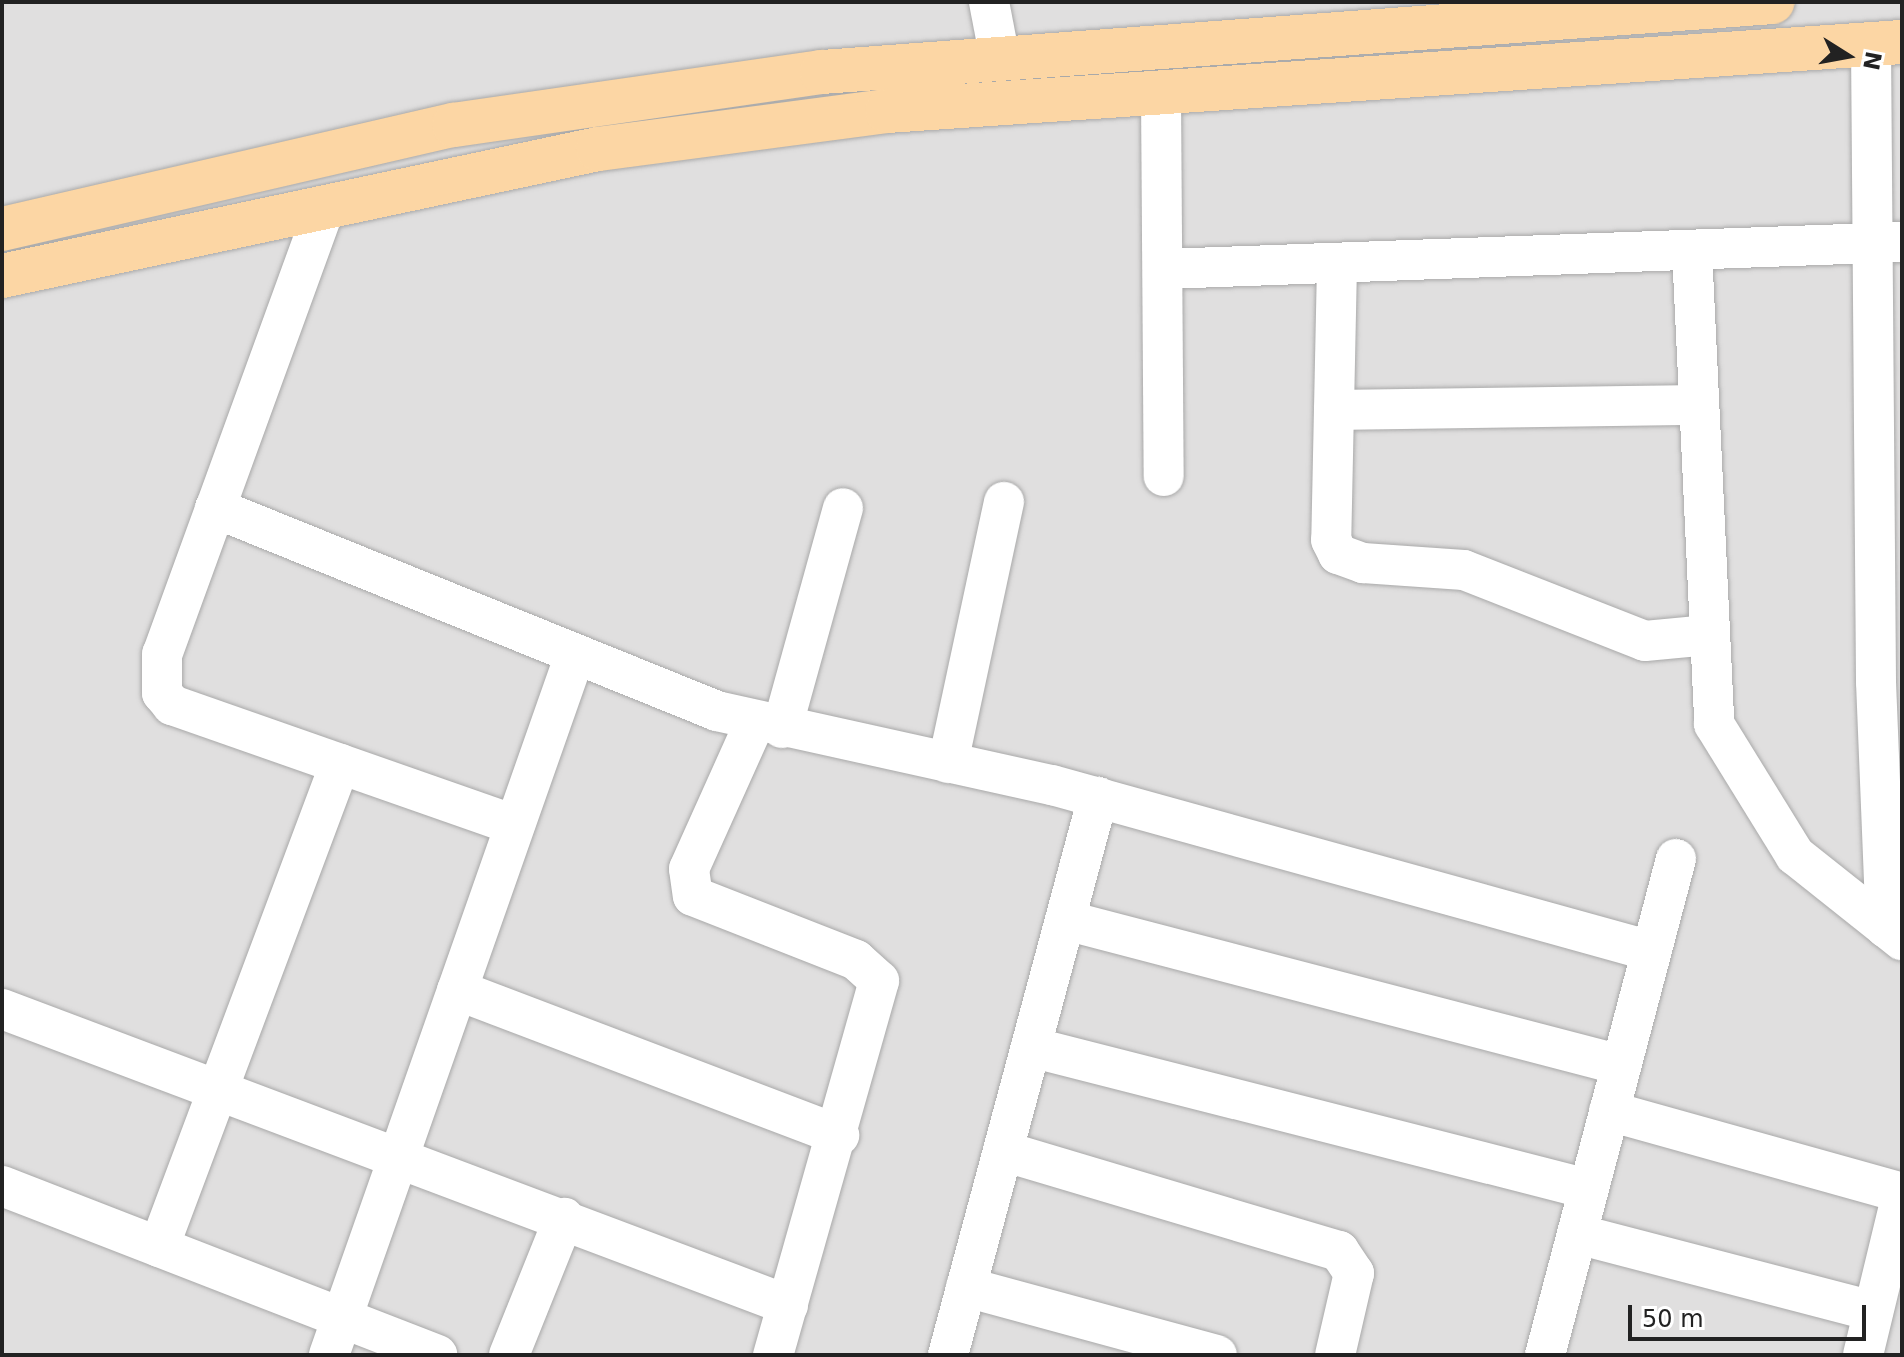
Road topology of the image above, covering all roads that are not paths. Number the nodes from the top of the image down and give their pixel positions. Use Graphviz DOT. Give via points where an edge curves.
graph roads {
  1 [pos="989,2"];
  2 [pos="1772,2"];
  3 [pos="1887,44"];
  4 [pos="1000,59"];
  5 [pos="1161,94"];
  6 [pos="325,207"];
  7 [pos="2,229"];
  8 [pos="1888,243"];
  9 [pos="1692,250"];
  10 [pos="1337,265"];
  11 [pos="1165,269"];
  12 [pos="2,276"];
  13 [pos="1889,392"];
  14 [pos="1699,405"];
  15 [pos="1334,410"];
  16 [pos="1164,476"];
  17 [pos="1004,502"];
  18 [pos="215,508"];
  19 [pos="843,508"];
  20 [pos="1889,524"];
  21 [pos="1709,635"];
  22 [pos="575,655"];
  23 [pos="1889,680"];
  24 [pos="769,725"];
  25 [pos="948,763"];
  26 [pos="340,764"];
  27 [pos="1098,797"];
  28 [pos="515,825"];
  29 [pos="1676,859"];
  30 [pos="1065,920"];
  31 [pos="1894,934"];
  32 [pos="1651,951"];
  33 [pos="457,990"];
  34 [pos="2,1009"];
  35 [pos="1031,1047"];
  36 [pos="1621,1065"];
  37 [pos="223,1089"];
  38 [pos="1609,1111"];
  39 [pos="839,1135"];
  40 [pos="1003,1151"];
  41 [pos="399,1153"];
  42 [pos="2,1186"];
  43 [pos="1588,1189"];
  44 [pos="1902,1194"];
  45 [pos="564,1218"];
  46 [pos="1577,1234"];
  47 [pos="159,1247"];
  48 [pos="966,1287"];
  49 [pos="788,1305"];
  50 [pos="1873,1311"];
  51 [pos="342,1318"];
  52 [pos="329,1355"];
  53 [pos="437,1355"];
  54 [pos="509,1355"];
  55 [pos="773,1355"];
  56 [pos="948,1355"];
  57 [pos="1217,1355"];
  58 [pos="1335,1355"];
  59 [pos="1545,1355"];
  60 [pos="1863,1355"];
  1 -- 4 [label="street"];
  2 -- 4 [label="main road"];
  3 -- 5 [label="main road"];
  3 -- 8 [label="street"];
  4 -- 7 [label="main road" via="822,72 454,125"];
  5 -- 6 [label="main road" via="887,111 598,149"];
  5 -- 11 [label="street"];
  6 -- 12 [label="main road"];
  6 -- 18 [label="street"];
  8 -- 9 [label="street"];
  8 -- 13 [label="street"];
  9 -- 10 [label="street"];
  9 -- 14 [label="street"];
  10 -- 11 [label="street"];
  10 -- 15 [label="street"];
  11 -- 16 [label="street"];
  13 -- 20 [label="street"];
  14 -- 15 [label="street"];
  14 -- 21 [label="street"];
  15 -- 21 [label="street" via="1331,540 1338,554 1363,563 1464,570 1645,641"];
  17 -- 25 [label="street"];
  18 -- 22 [label="street"];
  18 -- 26 [label="street" via="162,654 162,693 172,705"];
  19 -- 24 [label="street"];
  20 -- 23 [label="street"];
  21 -- 31 [label="street" via="1718,737 1795,855"];
  22 -- 24 [label="street"];
  22 -- 28 [label="street"];
  23 -- 31 [label="street"];
  24 -- 25 [label="street"];
  24 -- 39 [label="street" via="688,884 702,904 856,960 879,981"];
  25 -- 27 [label="street"];
  26 -- 28 [label="street"];
  26 -- 37 [label="street"];
  27 -- 30 [label="street"];
  27 -- 32 [label="street"];
  28 -- 33 [label="street"];
  29 -- 32 [label="street"];
  30 -- 35 [label="street"];
  30 -- 36 [label="street"];
  32 -- 36 [label="street"];
  33 -- 39 [label="street"];
  33 -- 41 [label="street"];
  34 -- 37 [label="street"];
  35 -- 40 [label="street"];
  35 -- 43 [label="street"];
  36 -- 38 [label="street"];
  37 -- 41 [label="street"];
  37 -- 47 [label="street"];
  38 -- 43 [label="street"];
  38 -- 44 [label="street"];
  39 -- 49 [label="street"];
  40 -- 48 [label="street"];
  40 -- 58 [label="street" via="1339,1251 1354,1273"];
  41 -- 45 [label="street"];
  41 -- 51 [label="street"];
  42 -- 47 [label="street"];
  43 -- 46 [label="street"];
  44 -- 50 [label="street"];
  45 -- 49 [label="street"];
  45 -- 54 [label="street"];
  46 -- 50 [label="street"];
  46 -- 59 [label="street"];
  47 -- 51 [label="street"];
  48 -- 56 [label="street"];
  48 -- 57 [label="street"];
  49 -- 55 [label="street"];
  50 -- 60 [label="street"];
  51 -- 52 [label="street"];
  51 -- 53 [label="street"];
}
